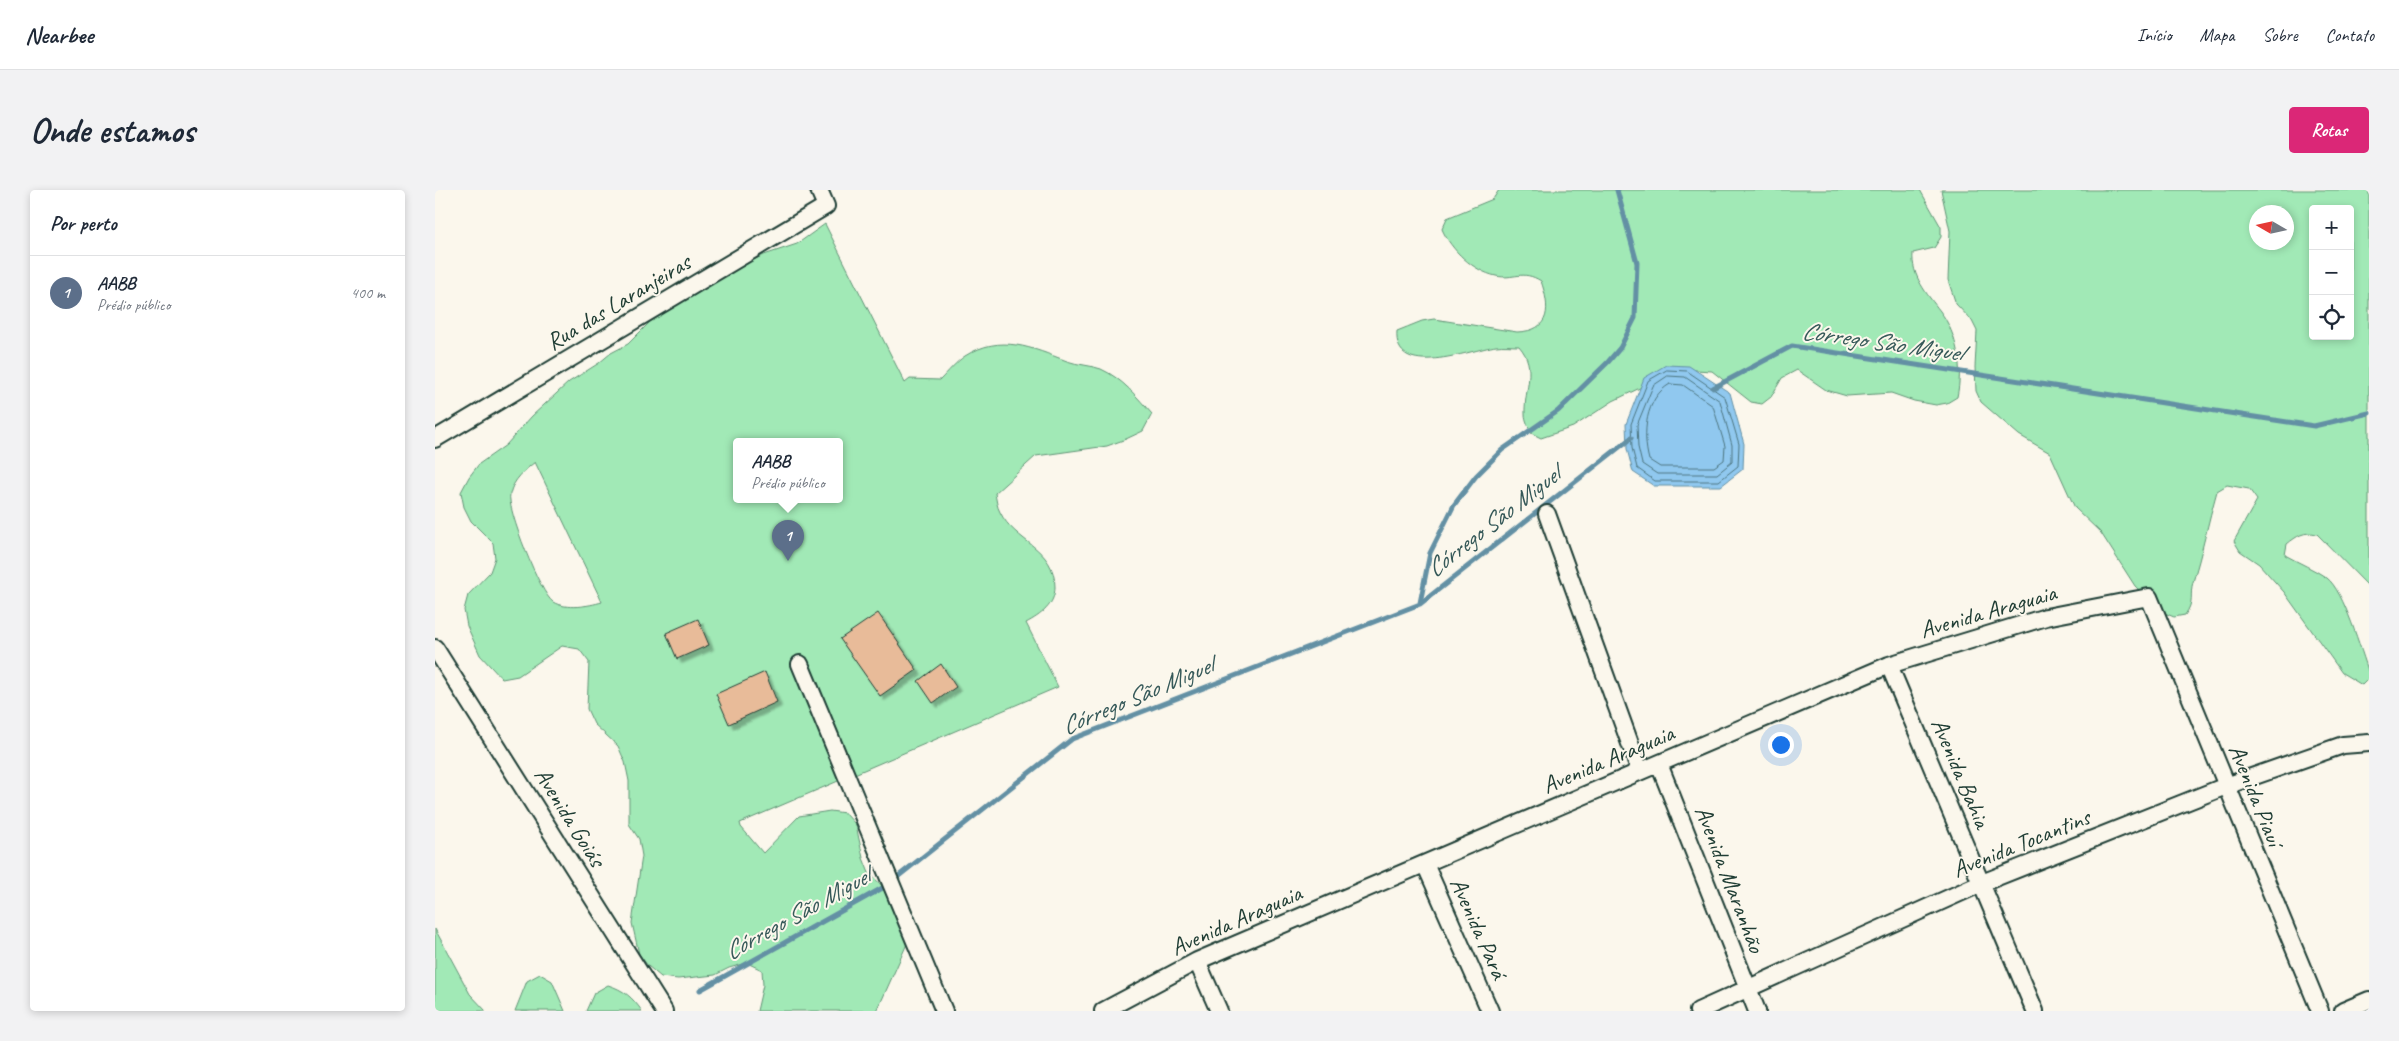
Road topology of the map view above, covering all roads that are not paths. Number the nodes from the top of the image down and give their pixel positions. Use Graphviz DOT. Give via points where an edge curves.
graph roads {
  1 [pos="819,190"];
  2 [pos="435,439"];
  3 [pos="1547,514"];
  4 [pos="2149,597"];
  5 [pos="435,648"];
  6 [pos="800,664"];
  7 [pos="1889,665"];
  8 [pos="2369,743"];
  9 [pos="1659,764"];
  10 [pos="1640,772"];
  11 [pos="2226,786"];
  12 [pos="1425,864"];
  13 [pos="1982,883"];
  14 [pos="1197,961"];
  15 [pos="1748,988"];
  16 [pos="2369,1000"];
  17 [pos="664,1011"];
  18 [pos="944,1011"];
  19 [pos="1103,1011"];
  20 [pos="1219,1011"];
  21 [pos="1490,1011"];
  22 [pos="1699,1011"];
  23 [pos="1757,1011"];
  24 [pos="2035,1011"];
  25 [pos="2320,1011"];
  26 [pos="2343,1011"];
  1 -- 2 [label="street, Rua das Laranjeiras" via="826,206"];
  3 -- 10 [label="street"];
  4 -- 7 [label="street, Avenida Araguaia" via="2046,617"];
  4 -- 11 [label="street, Avenida Piauí"];
  5 -- 17 [label="street, Avenida Goiás"];
  6 -- 18 [label="street"];
  7 -- 9 [label="street, Avenida Araguaia"];
  7 -- 13 [label="street, Avenida Bahia"];
  8 -- 11 [label="street, Avenida Tocantins" via="2343,745"];
  9 -- 10 [label="street, Avenida Araguaia"];
  9 -- 15 [label="street, Avenida Maranhão"];
  10 -- 12 [label="street, Avenida Araguaia"];
  11 -- 13 [label="street, Avenida Tocantins"];
  11 -- 25 [label="street, Avenida Piauí"];
  12 -- 14 [label="street, Avenida Araguaia"];
  12 -- 21 [label="street, Avenida Pará"];
  13 -- 15 [label="street, Avenida Tocantins"];
  13 -- 24 [label="street, Avenida Bahia"];
  14 -- 19 [label="street, Avenida Araguaia"];
  14 -- 20 [label="street"];
  15 -- 22 [label="street, Avenida Tocantins"];
  15 -- 23 [label="street, Avenida Maranhão"];
  16 -- 26 [label="street"];
}
